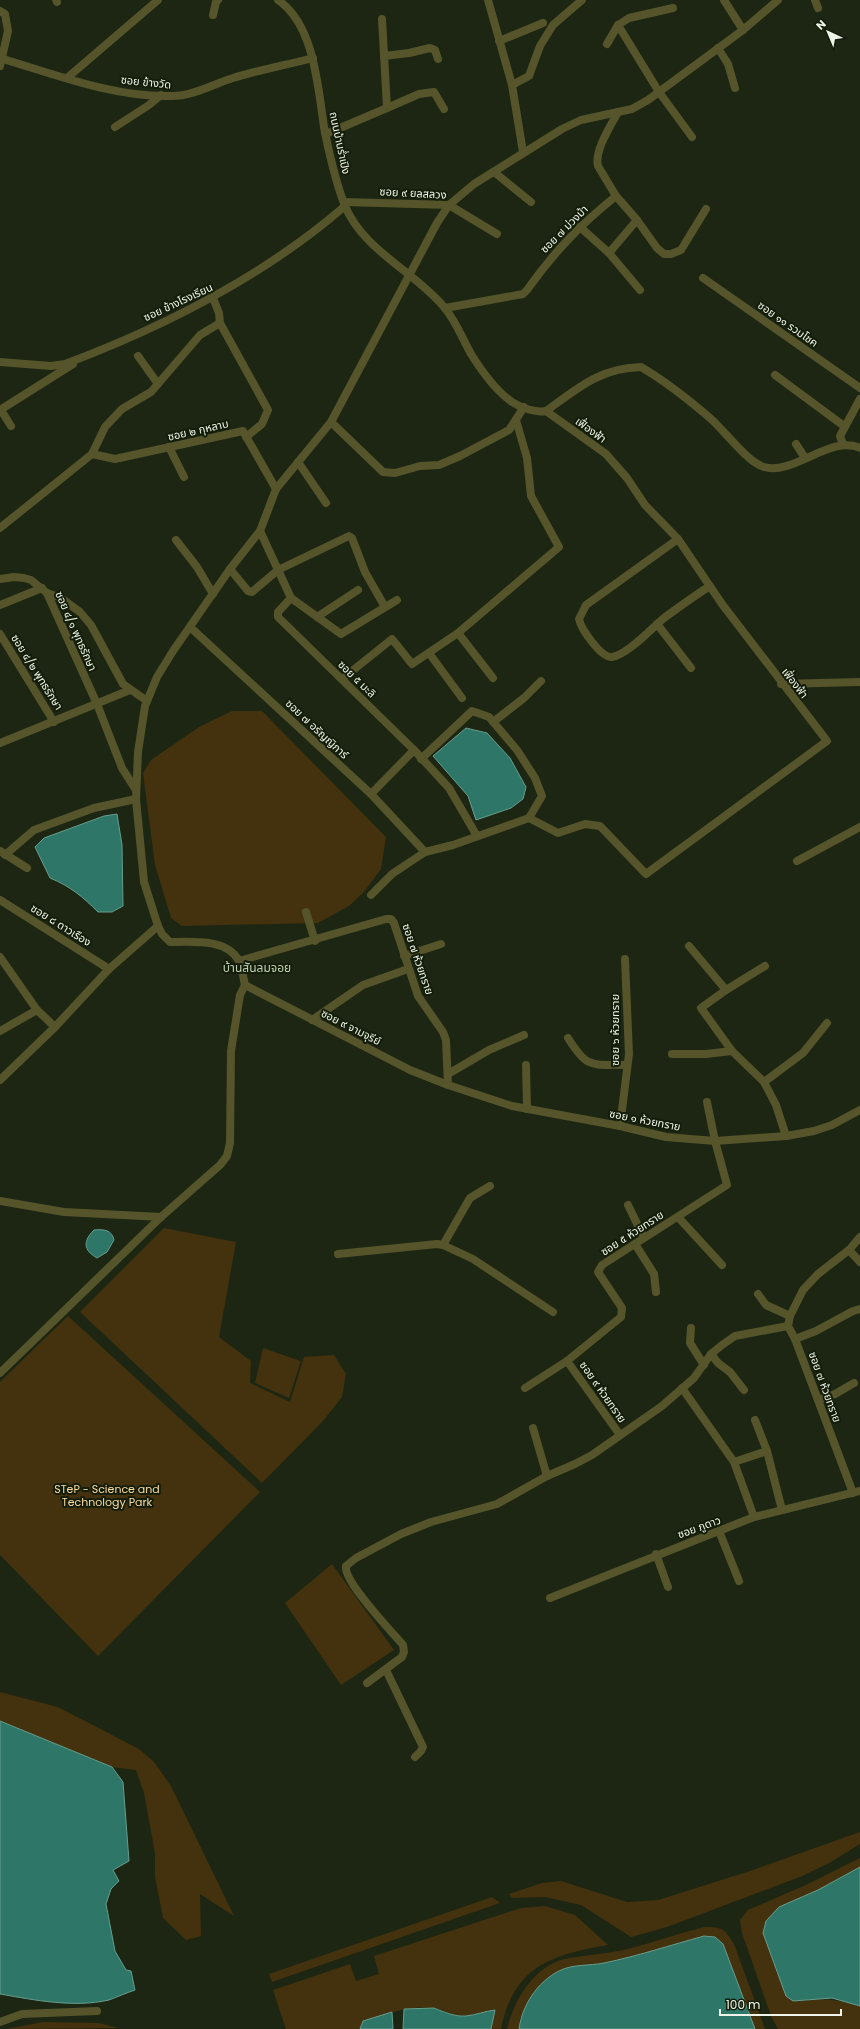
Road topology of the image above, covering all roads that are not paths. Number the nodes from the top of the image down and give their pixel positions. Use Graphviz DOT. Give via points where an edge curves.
graph roads {
  1 [pos="158,0"];
  2 [pos="218,0"];
  3 [pos="278,0"];
  4 [pos="488,0"];
  5 [pos="582,0"];
  6 [pos="724,0"];
  7 [pos="778,0"];
  8 [pos="673,8"];
  9 [pos="0,11"];
  10 [pos="213,15"];
  11 [pos="382,19"];
  12 [pos="543,24"];
  13 [pos="618,25"];
  14 [pos="743,30"];
  15 [pos="499,40"];
  16 [pos="607,44"];
  17 [pos="718,48"];
  18 [pos="384,56"];
  19 [pos="312,58"];
  20 [pos="438,59"];
  21 [pos="1,61"];
  22 [pos="67,78"];
  23 [pos="512,85"];
  24 [pos="735,88"];
  25 [pos="659,92"];
  26 [pos="161,95"];
  27 [pos="387,108"];
  28 [pos="444,109"];
  29 [pos="618,112"];
  30 [pos="115,127"];
  31 [pos="326,134"];
  32 [pos="692,137"];
  33 [pos="523,152"];
  34 [pos="494,172"];
  35 [pos="616,196"];
  36 [pos="531,202"];
  37 [pos="345,204"];
  38 [pos="449,205"];
  39 [pos="706,208"];
  40 [pos="637,220"];
  41 [pos="580,227"];
  42 [pos="497,234"];
  43 [pos="609,253"];
  44 [pos="409,275"];
  45 [pos="703,278"];
  46 [pos="640,290"];
  47 [pos="213,298"];
  48 [pos="445,308"];
  49 [pos="220,323"];
  50 [pos="84,356"];
  51 [pos="138,356"];
  52 [pos="0,362"];
  53 [pos="775,375"];
  54 [pos="158,384"];
  55 [pos="860,388"];
  56 [pos="860,399"];
  57 [pos="524,407"];
  58 [pos="0,410"];
  59 [pos="546,411"];
  60 [pos="516,420"];
  61 [pos="331,422"];
  62 [pos="11,426"];
  63 [pos="844,426"];
  64 [pos="246,437"];
  65 [pos="796,444"];
  66 [pos="843,444"];
  67 [pos="169,447"];
  68 [pos="860,448"];
  69 [pos="92,454"];
  70 [pos="805,458"];
  71 [pos="298,462"];
  72 [pos="184,477"];
  73 [pos="276,489"];
  74 [pos="326,503"];
  75 [pos="0,528"];
  76 [pos="260,531"];
  77 [pos="678,539"];
  78 [pos="176,540"];
  79 [pos="230,569"];
  80 [pos="278,570"];
  81 [pos="0,579"];
  82 [pos="710,586"];
  83 [pos="44,590"];
  84 [pos="358,590"];
  85 [pos="213,594"];
  86 [pos="291,598"];
  87 [pos="397,600"];
  88 [pos="0,605"];
  89 [pos="385,607"];
  90 [pos="317,617"];
  91 [pos="657,624"];
  92 [pos="190,627"];
  93 [pos="458,633"];
  94 [pos="0,634"];
  95 [pos="429,653"];
  96 [pos="691,668"];
  97 [pos="493,678"];
  98 [pos="342,679"];
  99 [pos="541,681"];
  100 [pos="860,682"];
  101 [pos="781,684"];
  102 [pos="130,690"];
  103 [pos="462,698"];
  104 [pos="146,701"];
  105 [pos="97,704"];
  106 [pos="54,722"];
  107 [pos="493,722"];
  108 [pos="0,743"];
  109 [pos="414,750"];
  110 [pos="421,759"];
  111 [pos="370,794"];
  112 [pos="136,795"];
  113 [pos="529,818"];
  114 [pos="860,827"];
  115 [pos="477,836"];
  116 [pos="425,852"];
  117 [pos="3,853"];
  118 [pos="797,861"];
  119 [pos="26,868"];
  120 [pos="371,895"];
  121 [pos="0,900"];
  122 [pos="306,912"];
  123 [pos="158,926"];
  124 [pos="315,941"];
  125 [pos="441,944"];
  126 [pos="689,946"];
  127 [pos="404,956"];
  128 [pos="0,957"];
  129 [pos="625,959"];
  130 [pos="239,961"];
  131 [pos="765,966"];
  132 [pos="109,969"];
  133 [pos="408,969"];
  134 [pos="245,985"];
  135 [pos="726,990"];
  136 [pos="37,1010"];
  137 [pos="312,1020"];
  138 [pos="827,1023"];
  139 [pos="55,1027"];
  140 [pos="0,1031"];
  141 [pos="524,1035"];
  142 [pos="568,1038"];
  143 [pos="732,1051"];
  144 [pos="672,1054"];
  145 [pos="526,1065"];
  146 [pos="627,1066"];
  147 [pos="448,1074"];
  148 [pos="0,1080"];
  149 [pos="764,1082"];
  150 [pos="448,1085"];
  151 [pos="707,1102"];
  152 [pos="526,1108"];
  153 [pos="860,1110"];
  154 [pos="620,1126"];
  155 [pos="786,1136"];
  156 [pos="714,1142"];
  157 [pos="490,1186"];
  158 [pos="0,1202"];
  159 [pos="628,1204"];
  160 [pos="161,1217"];
  161 [pos="678,1217"];
  162 [pos="860,1237"];
  163 [pos="644,1238"];
  164 [pos="635,1244"];
  165 [pos="443,1245"];
  166 [pos="849,1250"];
  167 [pos="338,1254"];
  168 [pos="860,1262"];
  169 [pos="722,1265"];
  170 [pos="656,1292"];
  171 [pos="758,1294"];
  172 [pos="860,1309"];
  173 [pos="553,1312"];
  174 [pos="790,1316"];
  175 [pos="788,1326"];
  176 [pos="690,1328"];
  177 [pos="796,1339"];
  178 [pos="711,1354"];
  179 [pos="568,1361"];
  180 [pos="704,1365"];
  181 [pos="0,1372"];
  182 [pos="854,1383"];
  183 [pos="524,1388"];
  184 [pos="682,1388"];
  185 [pos="744,1390"];
  186 [pos="818,1400"];
  187 [pos="755,1420"];
  188 [pos="533,1428"];
  189 [pos="620,1435"];
  190 [pos="767,1451"];
  191 [pos="734,1462"];
  192 [pos="547,1476"];
  193 [pos="856,1492"];
  194 [pos="782,1510"];
  195 [pos="754,1517"];
  196 [pos="719,1532"];
  197 [pos="656,1554"];
  198 [pos="739,1581"];
  199 [pos="668,1586"];
  200 [pos="550,1598"];
  201 [pos="386,1670"];
  202 [pos="367,1683"];
  203 [pos="415,1756"];
  204 [pos="96,2011"];
  205 [pos="0,2022"];
  1 -- 22 [label="street"];
  2 -- 10 [label="street"];
  3 -- 19 [label="street, ถนนบ้านร่ำเปิง" via="297,20"];
  4 -- 15 [label="street"];
  5 -- 23 [label="street" via="553,25 540,46 529,76"];
  6 -- 14 [label="street"];
  7 -- 14 [label="street"];
  8 -- 13 [label="street" via="629,18"];
  9 -- 21 [label="street" via="5,14 8,28"];
  11 -- 18 [label="street"];
  12 -- 15 [label="street"];
  13 -- 16 [label="street"];
  13 -- 25 [label="street"];
  14 -- 17 [label="street"];
  15 -- 23 [label="street"];
  17 -- 24 [label="street" via="728,64"];
  17 -- 25 [label="street"];
  18 -- 20 [label="street" via="430,48 435,50"];
  18 -- 27 [label="street"];
  19 -- 26 [label="street, ซอย ข้างวัด" via="232,78 206,89 172,96"];
  19 -- 31 [label="street, ถนนบ้านร่ำเปิง"];
  21 -- 22 [label="street, ซอย ข้างวัด"];
  22 -- 26 [label="street, ซอย ข้างวัด" via="127,92"];
  23 -- 33 [label="street"];
  25 -- 29 [label="street" via="632,109"];
  25 -- 32 [label="street"];
  26 -- 30 [label="street"];
  27 -- 28 [label="street" via="426,92 434,92"];
  27 -- 31 [label="street"];
  29 -- 33 [label="street" via="581,120"];
  29 -- 35 [label="street" via="596,160"];
  31 -- 37 [label="street, ถนนบ้านร่ำเปิง" via="338,188"];
  33 -- 34 [label="street"];
  34 -- 36 [label="street"];
  34 -- 38 [label="street" via="474,184"];
  35 -- 40 [label="street"];
  35 -- 41 [label="street, ซอย ๗ ม่วงม้า"];
  37 -- 38 [label="street, ซอย ๙ ยลสลวง"];
  37 -- 44 [label="street, ถนนบ้านร่ำเปิง" via="354,222 372,244"];
  37 -- 47 [label="street, ซอย ข้างโรงเรียน" via="317,231"];
  38 -- 42 [label="street, ซอย ๙ ยลสลวง"];
  38 -- 44 [label="street"];
  39 -- 40 [label="street" via="681,250 671,254 664,254 657,248"];
  40 -- 43 [label="street"];
  41 -- 43 [label="street"];
  41 -- 48 [label="street, ซอย ๗ ม่วงม้า" via="548,260 523,294"];
  43 -- 46 [label="street"];
  44 -- 48 [label="street, ถนนบ้านร่ำเปิง"];
  44 -- 61 [label="street"];
  45 -- 55 [label="street, ซอย ๑๑ รวมโชค"];
  47 -- 49 [label="street"];
  47 -- 50 [label="street, ซอย ข้างโรงเรียน"];
  48 -- 57 [label="street, ถนนบ้านร่ำเปิง" via="472,355 492,383 512,402"];
  49 -- 54 [label="street" via="200,335"];
  49 -- 64 [label="street" via="268,410 262,424"];
  50 -- 52 [label="street, ซอย ข้างโรงเรียน" via="65,364 51,366"];
  50 -- 58 [label="street"];
  51 -- 54 [label="street"];
  53 -- 63 [label="street"];
  54 -- 69 [label="street" via="151,392 122,410 105,427"];
  56 -- 63 [label="street"];
  57 -- 59 [label="street, ถนนบ้านร่ำเปิง" via="539,413"];
  57 -- 60 [label="street"];
  58 -- 62 [label="street"];
  59 -- 70 [label="street" via="598,375 618,369 641,367 710,418 750,458 763,466 770,468"];
  59 -- 77 [label="street, เฟื่องฟ้า" via="606,454 627,478 645,505"];
  60 -- 61 [label="street" via="509,430 439,465 420,466 395,473 383,472"];
  60 -- 93 [label="street" via="526,458 531,496 559,547"];
  61 -- 71 [label="street"];
  63 -- 66 [label="street" via="840,436"];
  64 -- 67 [label="street, ซอย ๒ กุหลาบ" via="243,431"];
  64 -- 73 [label="street"];
  65 -- 70 [label="street"];
  66 -- 68 [label="street"];
  66 -- 70 [label="street"];
  67 -- 69 [label="street, ซอย ๒ กุหลาบ" via="115,459"];
  67 -- 72 [label="street"];
  69 -- 75 [label="street"];
  71 -- 73 [label="street"];
  71 -- 74 [label="street"];
  73 -- 76 [label="street"];
  76 -- 79 [label="street"];
  76 -- 80 [label="street"];
  77 -- 82 [label="street, เฟื่องฟ้า"];
  77 -- 91 [label="street" via="586,605 579,619 592,642 610,657 630,647"];
  78 -- 85 [label="street" via="198,567"];
  79 -- 80 [label="street" via="250,592"];
  79 -- 85 [label="street"];
  80 -- 86 [label="street"];
  80 -- 89 [label="street" via="349,536 365,572"];
  81 -- 83 [label="street, ซอย ๔/๑ พุทธรักษา" via="24,578"];
  82 -- 91 [label="street"];
  82 -- 101 [label="street, เฟื่องฟ้า"];
  83 -- 88 [label="street"];
  83 -- 102 [label="street" via="61,598 80,612 91,625 113,669"];
  83 -- 105 [label="street, ซอย ๔/๑ พุทธรักษา"];
  84 -- 90 [label="street"];
  85 -- 92 [label="street"];
  86 -- 90 [label="street"];
  86 -- 98 [label="street, ซอย ๕ มะลิ" via="278,612 278,617"];
  87 -- 89 [label="street"];
  89 -- 90 [label="street" via="341,634"];
  91 -- 96 [label="street"];
  92 -- 104 [label="street" via="157,677"];
  92 -- 111 [label="street, ซอย ๗ อรัญญิการ์"];
  93 -- 95 [label="street"];
  93 -- 97 [label="street"];
  94 -- 106 [label="street, ซอย ๔/๒ พุทธรักษา"];
  95 -- 98 [label="street" via="412,664 392,639"];
  95 -- 103 [label="street"];
  98 -- 109 [label="street, ซอย ๕ มะลิ"];
  99 -- 107 [label="street"];
  100 -- 101 [label="street"];
  101 -- 113 [label="street, เฟื่องฟ้า" via="827,741 646,874 600,826 585,824 558,833"];
  102 -- 104 [label="street"];
  102 -- 105 [label="street"];
  104 -- 112 [label="street" via="138,752"];
  105 -- 106 [label="street"];
  105 -- 112 [label="street, ซอย ๔/๑ พุทธรักษา" via="122,768"];
  106 -- 108 [label="street"];
  107 -- 110 [label="street" via="489,717 472,711"];
  107 -- 113 [label="street" via="517,750 535,778 542,796"];
  109 -- 110 [label="street, ซอย ๕ มะลิ"];
  109 -- 111 [label="street"];
  110 -- 115 [label="street, ซอย ๕ มะลิ" via="449,788"];
  111 -- 116 [label="street, ซอย ๗ อรัญญิการ์"];
  112 -- 117 [label="street" via="34,830"];
  112 -- 123 [label="street" via="144,882"];
  113 -- 115 [label="street"];
  114 -- 118 [label="street"];
  115 -- 116 [label="street"];
  116 -- 120 [label="street" via="392,874"];
  117 -- 119 [label="street"];
  121 -- 132 [label="street, ซอย ๘ ดาวเรือง"];
  122 -- 124 [label="street"];
  123 -- 130 [label="street" via="170,942 205,942 218,945"];
  123 -- 132 [label="street"];
  124 -- 127 [label="street, ซอย ๗ ห้วยทราย" via="391,919"];
  124 -- 130 [label="street, ซอย ๗ ห้วยทราย"];
  125 -- 127 [label="street"];
  126 -- 135 [label="street"];
  127 -- 133 [label="street, ซอย ๗ ห้วยทราย"];
  128 -- 136 [label="street"];
  129 -- 146 [label="street, ซอย ๖ ห้วยทราย" via="629,1054"];
  130 -- 134 [label="street"];
  131 -- 135 [label="street"];
  132 -- 139 [label="street"];
  133 -- 137 [label="street" via="363,985"];
  133 -- 147 [label="street, ซอย ๗ ห้วยทราย" via="418,996 443,1032 446,1040"];
  134 -- 137 [label="street, ซอย ๙ จามจุรีย์"];
  134 -- 160 [label="street" via="240,995 232,1050 230,1143 227,1156"];
  135 -- 143 [label="street" via="701,1008"];
  136 -- 139 [label="street"];
  136 -- 140 [label="street"];
  137 -- 150 [label="street, ซอย ๙ จามจุรีย์" via="410,1070"];
  138 -- 149 [label="street" via="802,1053"];
  139 -- 148 [label="street"];
  141 -- 147 [label="street" via="489,1050"];
  142 -- 146 [label="street" via="579,1055 589,1063"];
  143 -- 144 [label="street"];
  143 -- 149 [label="street"];
  145 -- 152 [label="street"];
  146 -- 154 [label="street, ซอย ๖ ห้วยทราย"];
  147 -- 150 [label="street, ซอย ๗ ห้วยทราย"];
  149 -- 155 [label="street" via="776,1105"];
  150 -- 152 [label="street, ซอย ๑ ห้วยทราย" via="512,1106"];
  151 -- 156 [label="street"];
  152 -- 154 [label="street, ซอย ๑ ห้วยทราย"];
  153 -- 155 [label="street, ซอย ๑ ห้วยทราย" via="832,1125"];
  154 -- 156 [label="street, ซอย ๑ ห้วยทราย" via="666,1137"];
  155 -- 156 [label="street, ซอย ๑ ห้วยทราย"];
  156 -- 161 [label="street, ซอย ๕ ห้วยทราย" via="727,1185"];
  157 -- 165 [label="street" via="470,1198"];
  158 -- 160 [label="street" via="64,1212"];
  159 -- 163 [label="street"];
  160 -- 181 [label="street"];
  161 -- 163 [label="street, ซอย ๕ ห้วยทราย"];
  161 -- 169 [label="street"];
  162 -- 166 [label="street"];
  163 -- 164 [label="street, ซอย ๕ ห้วยทราย"];
  164 -- 170 [label="street" via="654,1274"];
  164 -- 179 [label="street, ซอย ๕ ห้วยทราย" via="602,1265 598,1272 622,1308 621,1317"];
  165 -- 167 [label="street"];
  165 -- 173 [label="street" via="473,1259"];
  166 -- 168 [label="street"];
  166 -- 174 [label="street" via="818,1274 803,1290"];
  171 -- 174 [label="street" via="766,1305"];
  172 -- 177 [label="street" via="816,1332"];
  174 -- 175 [label="street"];
  175 -- 177 [label="street, ซอย ๗ ห้วยทราย"];
  175 -- 178 [label="street" via="735,1336"];
  176 -- 180 [label="street" via="690,1343"];
  177 -- 186 [label="street, ซอย ๗ ห้วยทราย"];
  178 -- 180 [label="street"];
  178 -- 185 [label="street"];
  179 -- 183 [label="street, ซอย ๕ ห้วยทราย"];
  179 -- 189 [label="street, ซอย ๙ ห้วยทราย"];
  180 -- 184 [label="street"];
  182 -- 186 [label="street"];
  184 -- 189 [label="street" via="662,1406"];
  184 -- 191 [label="street"];
  186 -- 193 [label="street, ซอย ๗ ห้วยทราย"];
  187 -- 190 [label="street"];
  188 -- 192 [label="street"];
  189 -- 192 [label="street" via="592,1455"];
  190 -- 191 [label="street"];
  190 -- 194 [label="street"];
  191 -- 195 [label="street"];
  192 -- 201 [label="street" via="497,1504 431,1522 402,1534 346,1566 346,1572 358,1590 403,1645 402,1657"];
  193 -- 194 [label="street, ซอย ภูดาว"];
  194 -- 195 [label="street, ซอย ภูดาว"];
  195 -- 196 [label="street, ซอย ภูดาว"];
  196 -- 197 [label="street, ซอย ภูดาว"];
  196 -- 198 [label="street"];
  197 -- 199 [label="street"];
  197 -- 200 [label="street, ซอย ภูดาว"];
  201 -- 202 [label="street"];
  201 -- 203 [label="street" via="423,1748"];
  204 -- 205 [label="street" via="22,2014"];
}
